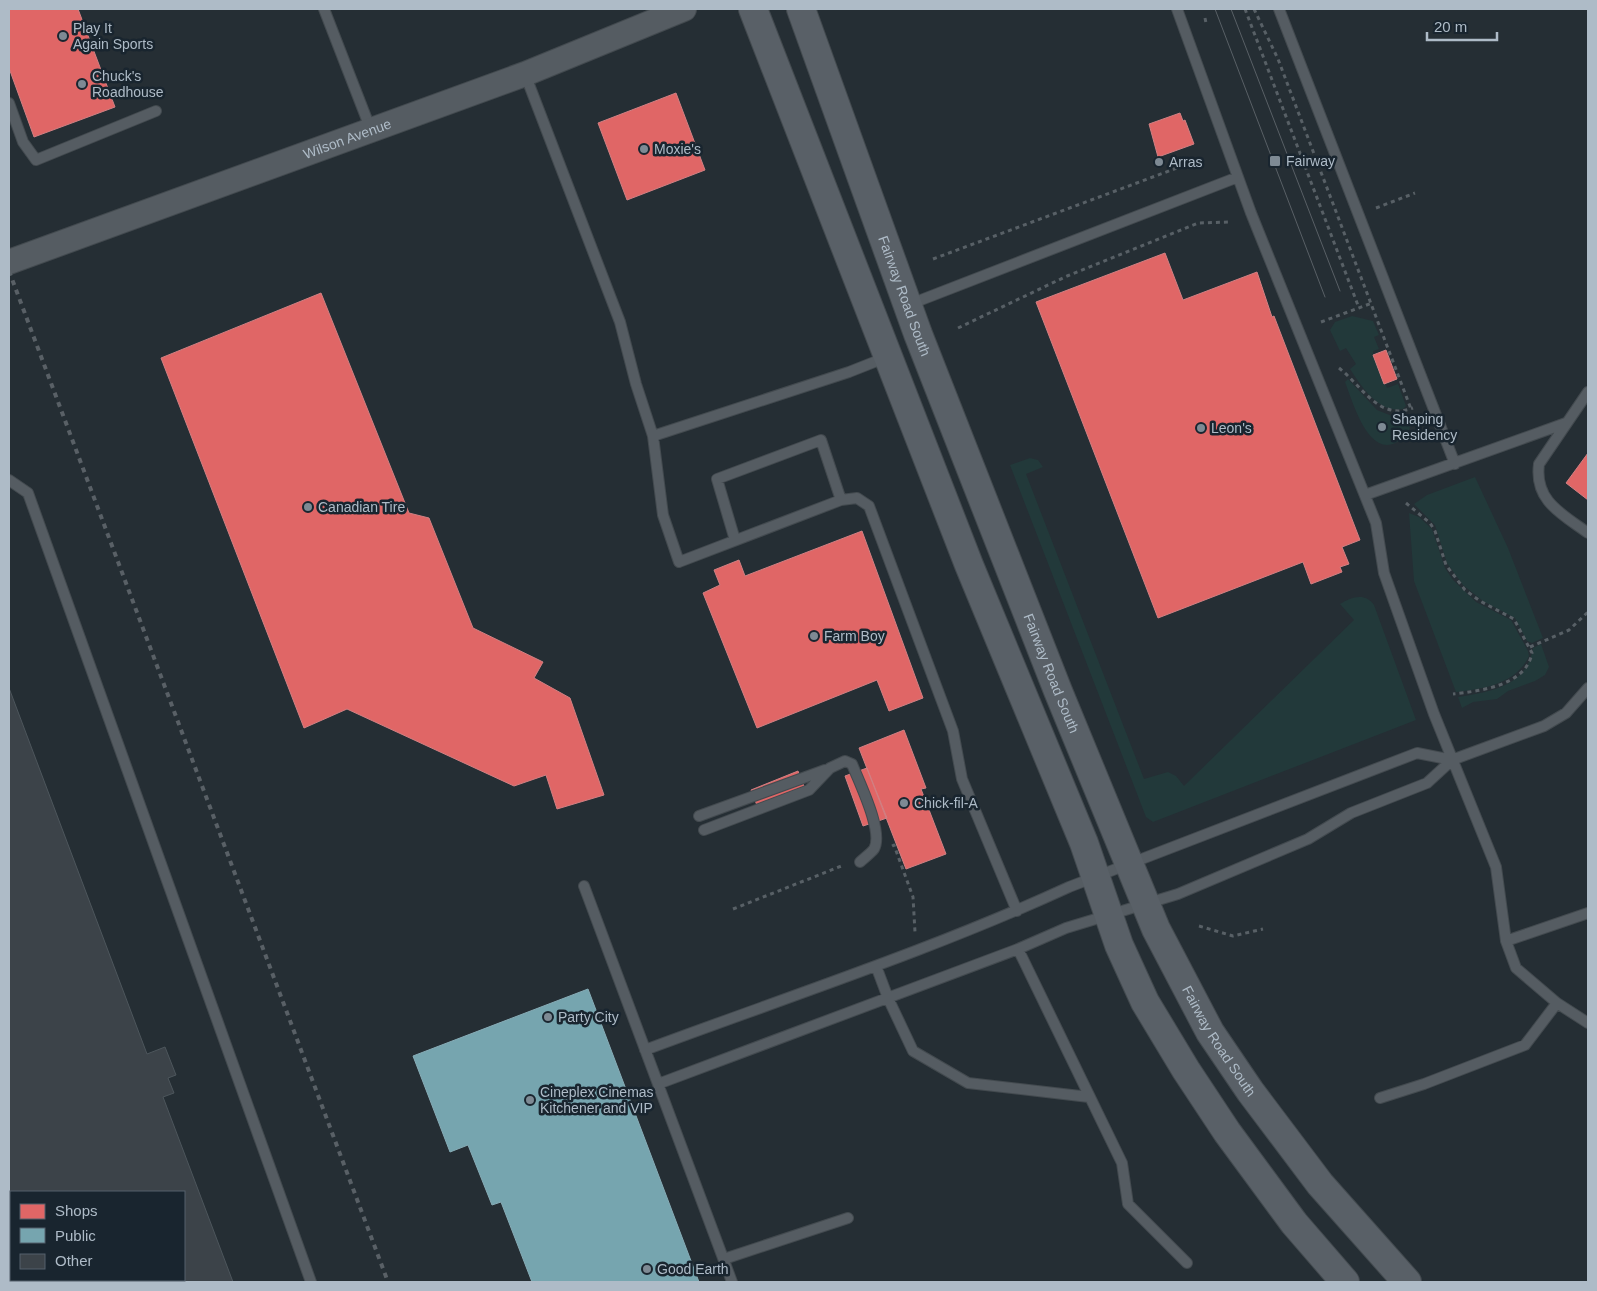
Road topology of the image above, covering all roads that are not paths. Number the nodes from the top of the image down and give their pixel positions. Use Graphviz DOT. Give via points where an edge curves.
graph roads {
  1 [pos="324,9"];
  2 [pos="684,9"];
  3 [pos="753,9"];
  4 [pos="801,9"];
  5 [pos="1178,9"];
  6 [pos="1279,9"];
  7 [pos="525,74"];
  8 [pos="9,103"];
  9 [pos="156,112"];
  10 [pos="371,131"];
  11 [pos="1238,177"];
  12 [pos="9,262"];
  13 [pos="907,306"];
  14 [pos="888,356"];
  15 [pos="1588,392"];
  16 [pos="1566,423"];
  17 [pos="653,436"];
  18 [pos="1455,464"];
  19 [pos="9,480"];
  20 [pos="1365,495"];
  21 [pos="841,500"];
  22 [pos="1588,533"];
  23 [pos="735,540"];
  24 [pos="1588,688"];
  25 [pos="1452,760"];
  26 [pos="830,768"];
  27 [pos="699,816"];
  28 [pos="704,830"];
  29 [pos="863,859"];
  30 [pos="1130,864"];
  31 [pos="1096,877"];
  32 [pos="584,886"];
  33 [pos="1147,904"];
  34 [pos="1017,911"];
  35 [pos="1588,913"];
  36 [pos="1109,916"];
  37 [pos="1506,941"];
  38 [pos="1018,949"];
  39 [pos="876,966"];
  40 [pos="888,998"];
  41 [pos="1557,1003"];
  42 [pos="1588,1022"];
  43 [pos="645,1050"];
  44 [pos="658,1084"];
  45 [pos="1089,1097"];
  46 [pos="1380,1098"];
  47 [pos="848,1218"];
  48 [pos="724,1259"];
  49 [pos="1187,1263"];
  50 [pos="311,1282"];
  51 [pos="732,1282"];
  52 [pos="1345,1282"];
  53 [pos="1407,1282"];
  1 -- 10 [label="lane"];
  2 -- 7 [label="street, Wilson Avenue"];
  3 -- 14 [label="main road"];
  4 -- 13 [label="main road, Fairway Road South"];
  5 -- 11 [label="lane"];
  6 -- 18 [label="lane"];
  7 -- 10 [label="street, Wilson Avenue"];
  7 -- 17 [label="lane" via="620,322"];
  8 -- 9 [label="lane" via="23,142 36,160"];
  10 -- 12 [label="street, Wilson Avenue"];
  11 -- 13 [label="lane"];
  11 -- 20 [label="lane"];
  13 -- 30 [label="main road, Fairway Road South" via="1058,691"];
  14 -- 17 [label="lane" via="849,372"];
  14 -- 31 [label="main road"];
  15 -- 16 [label="lane"];
  16 -- 18 [label="lane"];
  16 -- 22 [label="lane" via="1539,464 1537,474 1542,495"];
  17 -- 23 [label="lane" via="663,515 679,562"];
  18 -- 20 [label="lane"];
  19 -- 50 [label="lane" via="28,493"];
  20 -- 25 [label="lane" via="1376,523 1384,573"];
  21 -- 23 [label="lane"];
  21 -- 23 [label="lane" via="821,440 717,479"];
  21 -- 34 [label="lane" via="857,498 869,506 953,731 962,779"];
  24 -- 25 [label="lane" via="1566,713 1544,726"];
  25 -- 30 [label="lane" via="1417,753"];
  25 -- 33 [label="lane" via="1428,783 1351,813 1308,839"];
  25 -- 37 [label="lane" via="1496,866"];
  26 -- 27 [label="lane"];
  26 -- 28 [label="lane" via="809,790"];
  26 -- 29 [label="lane" via="845,761 852,764 874,822 874,848"];
  30 -- 31 [label="lane"];
  30 -- 33 [label="main road, Fairway Road South"];
  31 -- 34 [label="lane"];
  31 -- 36 [label="main road"];
  32 -- 43 [label="lane"];
  33 -- 36 [label="lane"];
  33 -- 53 [label="main road, Fairway Road South" via="1160,937 1210,1032 1250,1091 1320,1184"];
  34 -- 39 [label="lane"];
  35 -- 37 [label="lane"];
  36 -- 38 [label="lane" via="1066,928"];
  36 -- 52 [label="main road" via="1145,1002 1186,1070 1289,1216"];
  37 -- 41 [label="lane" via="1516,968"];
  38 -- 40 [label="lane"];
  38 -- 45 [label="lane"];
  39 -- 40 [label="lane"];
  39 -- 43 [label="lane"];
  40 -- 44 [label="lane"];
  40 -- 45 [label="lane" via="913,1051 968,1083"];
  41 -- 42 [label="lane"];
  41 -- 46 [label="lane" via="1525,1045"];
  43 -- 44 [label="lane"];
  44 -- 48 [label="lane"];
  45 -- 49 [label="lane" via="1122,1164 1128,1204"];
  47 -- 48 [label="lane"];
  48 -- 51 [label="lane"];
}
